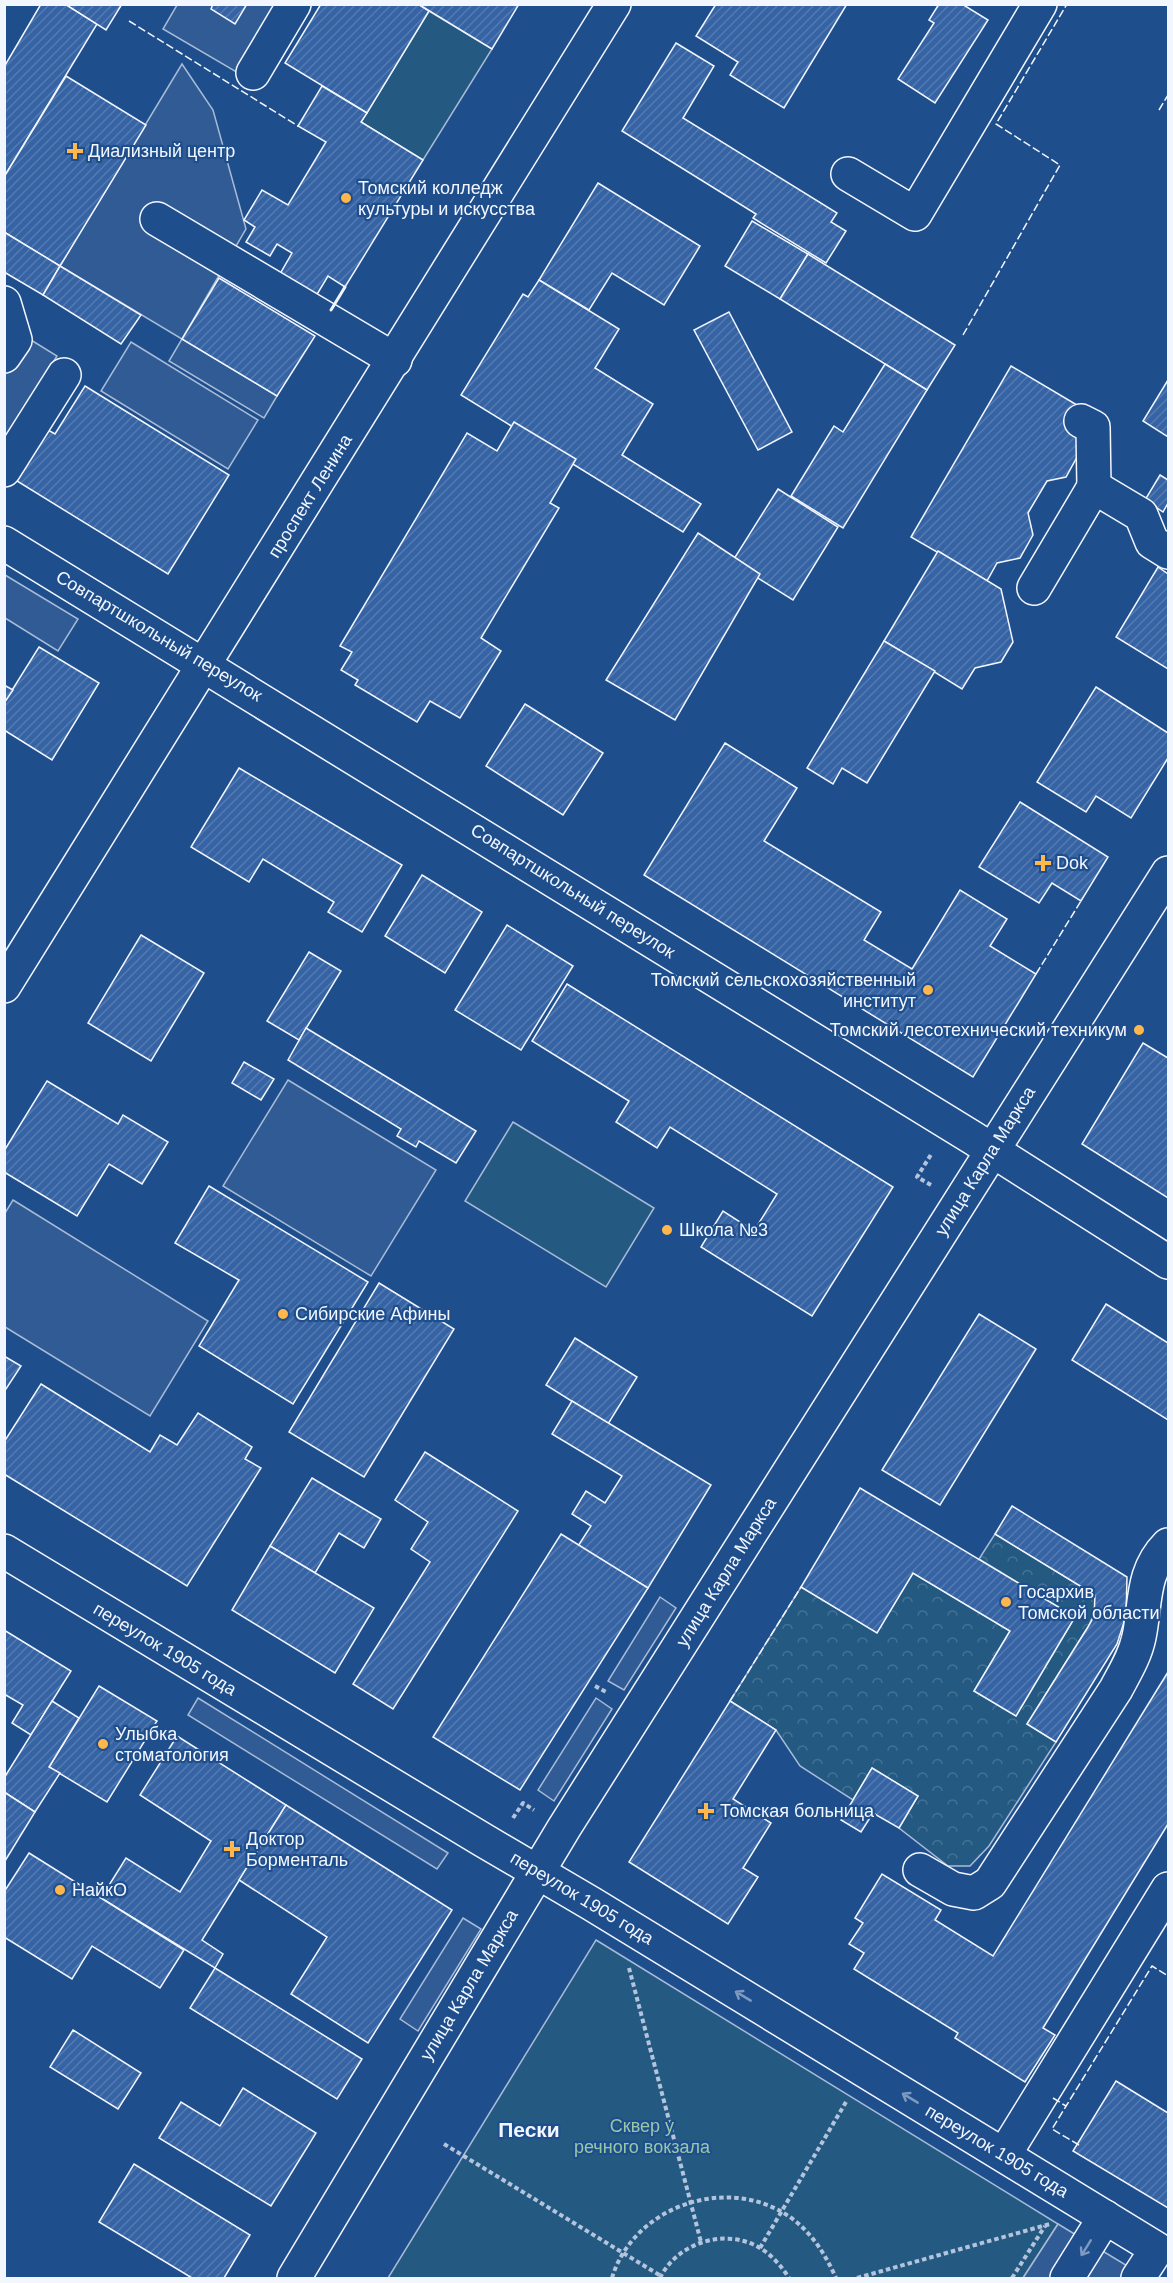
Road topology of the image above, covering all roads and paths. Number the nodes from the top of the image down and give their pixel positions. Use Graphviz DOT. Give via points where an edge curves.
graph roads {
  1 [pos="294,4"];
  2 [pos="614,4"];
  3 [pos="1040,4"];
  4 [pos="253,73"];
  5 [pos="848,174"];
  6 [pos="157,219"];
  7 [pos="4,303"];
  8 [pos="4,356"];
  9 [pos="394,360"];
  10 [pos="64,375"];
  11 [pos="1081,421"];
  12 [pos="4,470"];
  13 [pos="1094,487"];
  14 [pos="4,543"];
  15 [pos="1168,552"];
  16 [pos="1034,588"];
  17 [pos="205,664"];
  18 [pos="1168,873"];
  19 [pos="4,986"];
  20 [pos="992,1150"];
  21 [pos="932,1152"];
  22 [pos="917,1177"];
  23 [pos="1168,1262"];
  24 [pos="1168,1545"];
  25 [pos="4,1551"];
  26 [pos="522,1803"];
  27 [pos="508,1827"];
  28 [pos="920,1870"];
  29 [pos="537,1871"];
  30 [pos="1168,1889"];
  31 [pos="629,1968"];
  32 [pos="846,2102"];
  33 [pos="444,2144"];
  34 [pos="1004,2155"];
  35 [pos="691,2201"];
  36 [pos="781,2211"];
  37 [pos="1105,2217"];
  38 [pos="701,2242"];
  39 [pos="760,2248"];
  40 [pos="624,2253"];
  41 [pos="660,2277"];
  42 [pos="294,2278"];
  43 [pos="612,2278"];
  44 [pos="789,2278"];
  45 [pos="836,2278"];
  46 [pos="857,2278"];
  47 [pos="1012,2278"];
  48 [pos="1067,2278"];
  49 [pos="1138,2278"];
  1 -- 4 [label="street"];
  2 -- 9 [label="street, проспект Ленина"];
  3 -- 5 [label="street" via="915,214"];
  6 -- 9 [label="street"];
  7 -- 8 [label="street" via="15,340"];
  9 -- 17 [label="street, проспект Ленина"];
  10 -- 12 [label="street"];
  11 -- 13 [label="street" via="1093,427"];
  13 -- 15 [label="street" via="1141,515 1152,542"];
  13 -- 16 [label="street"];
  14 -- 17 [label="street, Совпартшкольный переулок"];
  17 -- 19 [label="street, проспект Ленина"];
  17 -- 20 [label="street, Совпартшкольный переулок"];
  18 -- 20 [label="street, улица Карла Маркса"];
  20 -- 23 [label="street, Совпартшкольный переулок"];
  20 -- 29 [label="street, улица Карла Маркса"];
  21 -- 22 [label="path"];
  24 -- 28 [label="street" via="1149,1577 1132,1660 990,1883 974,1893 953,1889"];
  25 -- 29 [label="street, переулок 1905 года"];
  26 -- 27 [label="path"];
  34 -- 29 [label="street, переулок 1905 года, one-way"];
  29 -- 42 [label="street, улица Карла Маркса"];
  30 -- 34 [label="street"];
  31 -- 35 [label="path"];
  32 -- 36 [label="path"];
  33 -- 40 [label="path"];
  34 -- 37 [label="street, переулок 1905 года"];
  35 -- 36 [label="path" via="721,2197 752,2200"];
  35 -- 38 [label="path"];
  35 -- 40 [label="path" via="664,2213 641,2230"];
  36 -- 39 [label="path"];
  36 -- 45 [label="path" via="806,2230 826,2255"];
  37 -- 48 [label="street, one-way"];
  37 -- 49 [label="street, переулок 1905 года" via="1157,2249"];
  38 -- 39 [label="path" via="722,2238"];
  38 -- 41 [label="path" via="672,2261"];
  39 -- 44 [label="path" via="776,2260"];
  40 -- 41 [label="path"];
  40 -- 43 [label="path"];
  46 -- 47 [label="path" via="1046,2225"];
}
